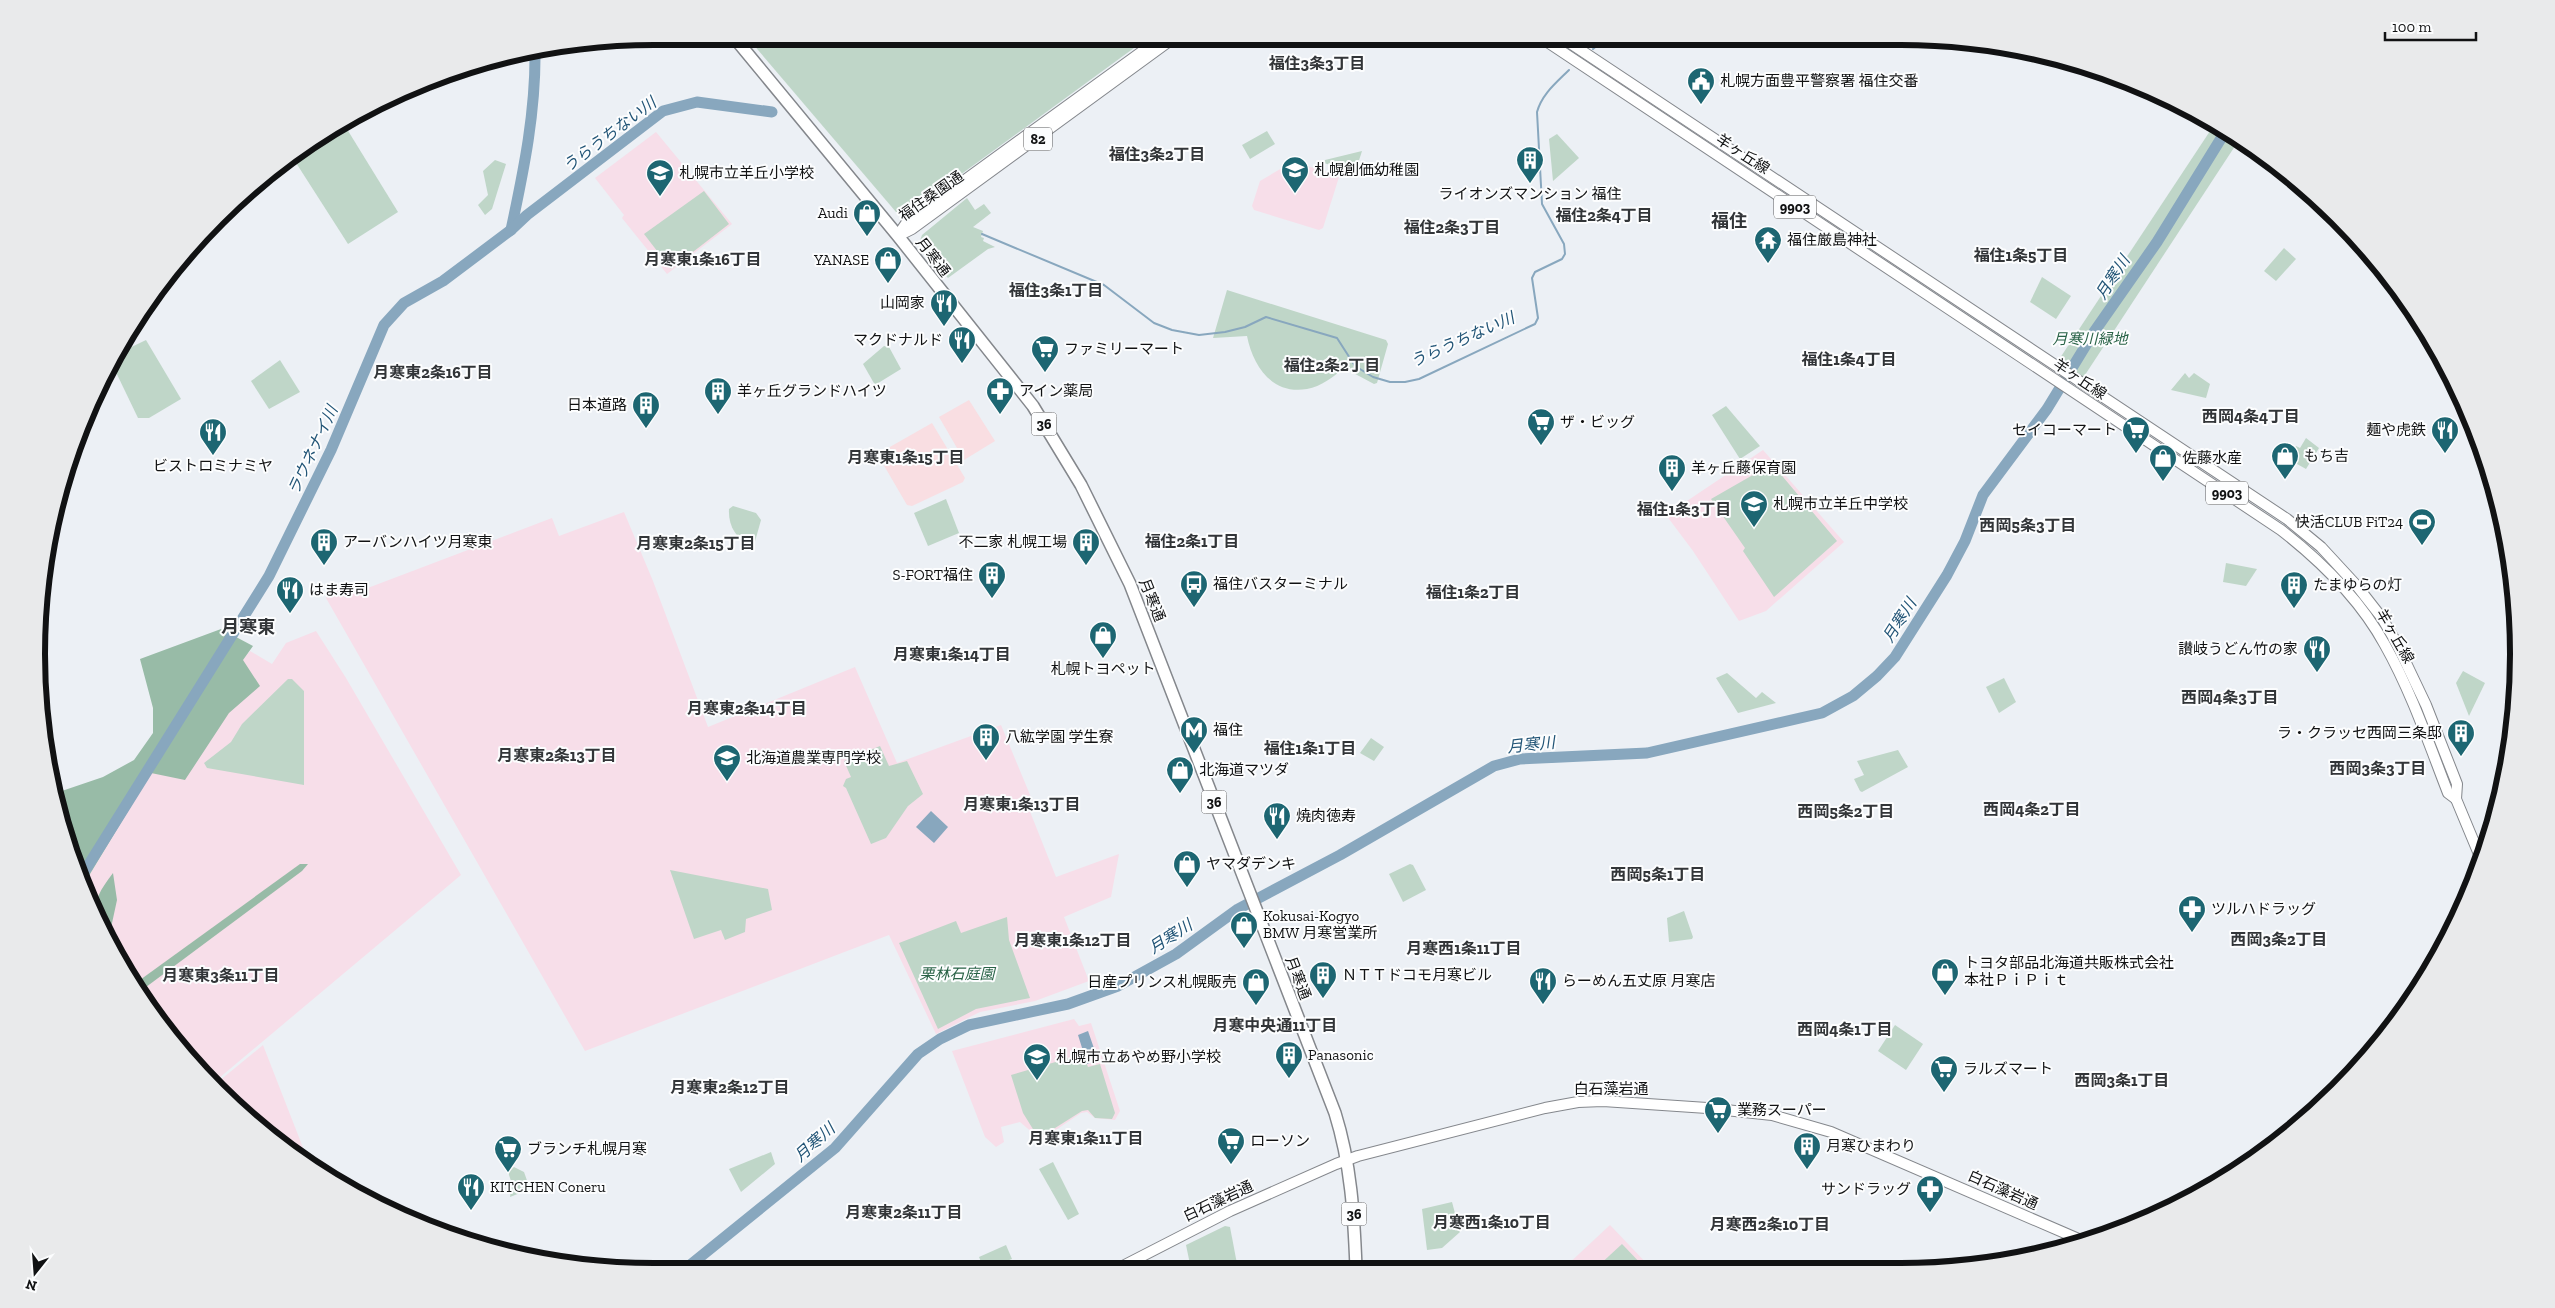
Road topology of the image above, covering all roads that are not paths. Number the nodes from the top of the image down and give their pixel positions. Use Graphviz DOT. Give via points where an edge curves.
graph roads {
  1 [pos="740,45"];
  2 [pos="1151,45"];
  3 [pos="1164,45"];
  4 [pos="1552,45"];
  5 [pos="1573,45"];
  6 [pos="898,236"];
  7 [pos="2456,799"];
  8 [pos="2478,851"];
  9 [pos="1347,1160"];
  10 [pos="2075,1237"];
  11 [pos="1129,1263"];
  12 [pos="1356,1263"];
  1 -- 6 [label="highway, 月寒通 / 36"];
  2 -- 6 [label="main road, 福住桑園通 / 82" via="907,222"];
  3 -- 6 [label="main road, 福住桑園通 / 82"];
  4 -- 7 [label="main road, 羊ヶ丘線 / 9903" via="2281,530 2333,575 2354,598 2385,644 2448,793"];
  5 -- 7 [label="main road, 羊ヶ丘線 / 9903" via="2287,519 2321,547 2382,618 2411,672 2457,784"];
  6 -- 9 [label="highway, 月寒通 / 36" via="1033,406 1081,485 1130,584 1335,1113"];
  7 -- 8 [label="main road, 羊ヶ丘線 / 9903"];
  9 -- 10 [label="main road, 白石藻岩通" via="1578,1102 1621,1102 1747,1112 1772,1115 1831,1132"];
  9 -- 11 [label="main road, 白石藻岩通" via="1238,1207"];
  9 -- 12 [label="highway, 月寒通 / 36" via="1353,1196"];
}
